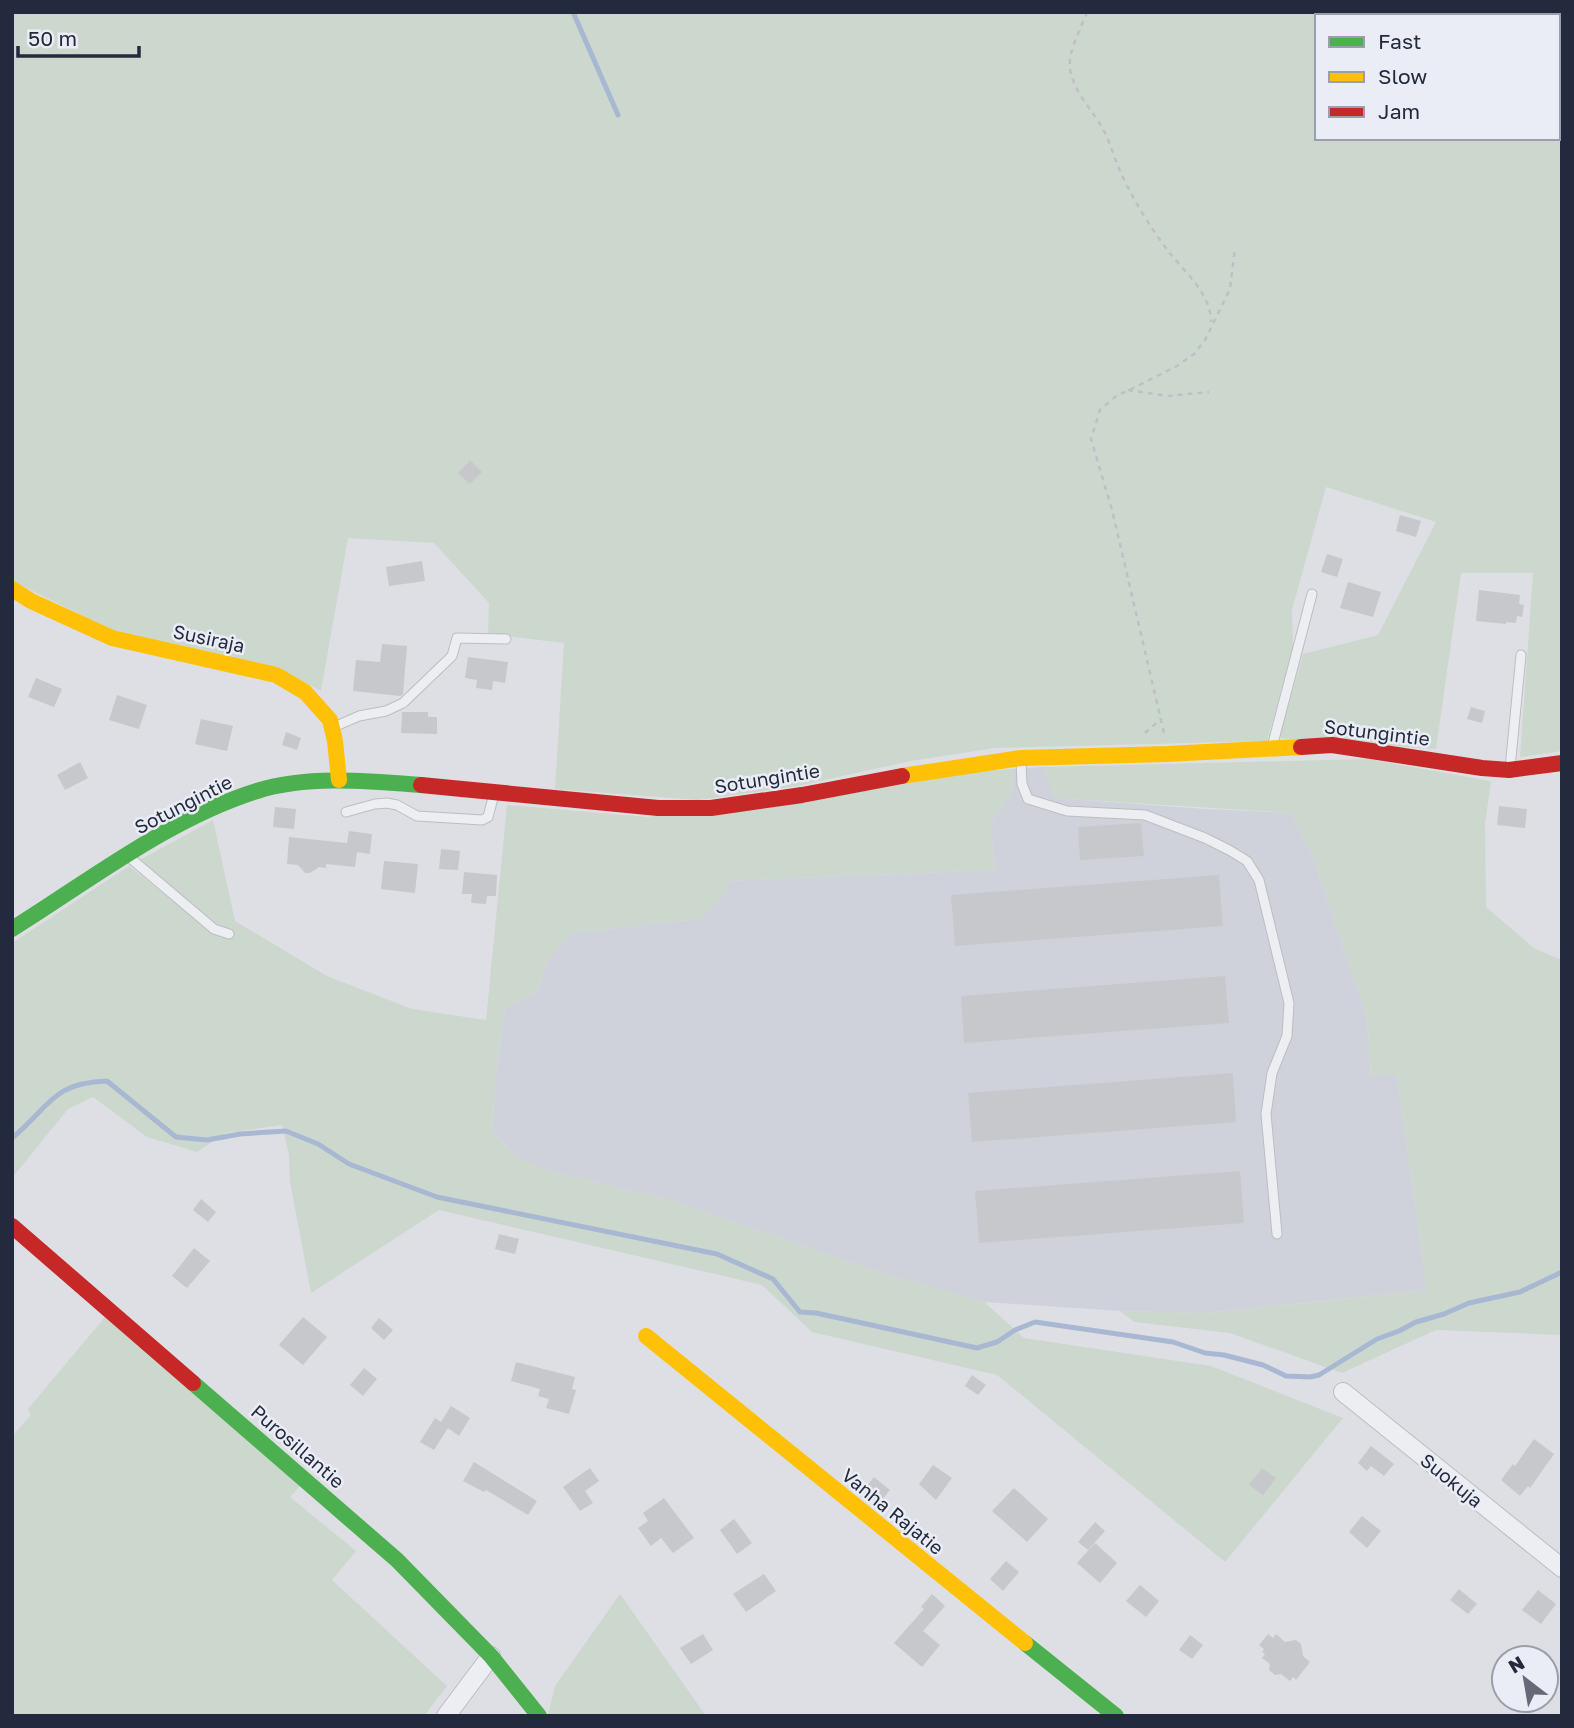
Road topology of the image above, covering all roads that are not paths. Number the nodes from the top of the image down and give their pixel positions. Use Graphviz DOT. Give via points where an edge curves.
graph roads {
  1 [pos="12,589"];
  2 [pos="1312,594"];
  3 [pos="506,639"];
  4 [pos="1521,655"];
  5 [pos="332,727"];
  6 [pos="1271,748"];
  7 [pos="1021,758"];
  8 [pos="1562,763"];
  9 [pos="1509,769"];
  10 [pos="339,780"];
  11 [pos="494,792"];
  12 [pos="346,812"];
  13 [pos="128,856"];
  14 [pos="12,929"];
  15 [pos="229,934"];
  16 [pos="12,1226"];
  17 [pos="1277,1234"];
  18 [pos="646,1336"];
  19 [pos="1343,1392"];
  20 [pos="1562,1568"];
  21 [pos="491,1656"];
  22 [pos="446,1716"];
  23 [pos="539,1716"];
  24 [pos="1116,1716"];
  1 -- 5 [label="street, Susiraja" via="112,638 276,675 305,692"];
  2 -- 6 [label="lane"];
  3 -- 5 [label="lane" via="457,638 452,656 403,703"];
  4 -- 9 [label="lane"];
  5 -- 10 [label="street, Susiraja"];
  6 -- 7 [label="street, Sotungintie"];
  6 -- 9 [label="street, Sotungintie" via="1332,745"];
  7 -- 11 [label="street, Sotungintie" via="711,808 658,808"];
  7 -- 17 [label="lane" via="1028,799 1067,811 1145,815 1229,850 1247,861 1259,880 1289,1003 1287,1035 1272,1073 1266,1114"];
  8 -- 9 [label="street, Sotungintie"];
  10 -- 11 [label="street, Sotungintie"];
  10 -- 13 [label="street, Sotungintie" via="260,790 208,810"];
  11 -- 12 [label="lane" via="491,810 482,820 417,816 387,803"];
  13 -- 14 [label="street, Sotungintie"];
  13 -- 15 [label="lane" via="214,929"];
  16 -- 21 [label="street, Purosillantie" via="397,1560"];
  18 -- 24 [label="street, Vanha Rajatie"];
  19 -- 20 [label="street, Suokuja"];
  21 -- 22 [label="street"];
  21 -- 23 [label="street, Purosillantie"];
}
